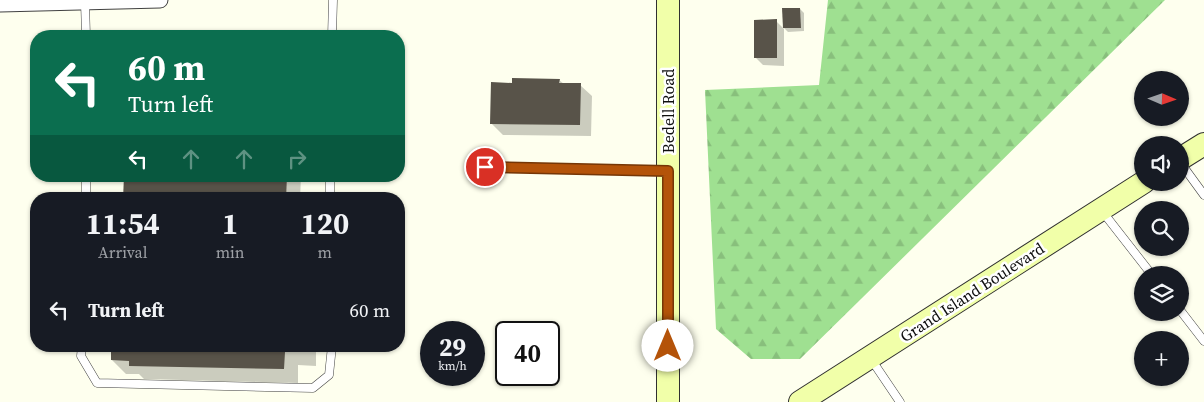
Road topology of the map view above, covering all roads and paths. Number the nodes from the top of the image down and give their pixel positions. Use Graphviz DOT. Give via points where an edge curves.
graph roads {
  1 [pos="128,0"];
  2 [pos="160,0"];
  3 [pos="333,0"];
  4 [pos="668,0"];
  5 [pos="85,2"];
  6 [pos="0,4"];
  7 [pos="86,30"];
  8 [pos="332,30"];
  9 [pos="1204,144"];
  10 [pos="1189,155"];
  11 [pos="485,167"];
  12 [pos="668,171"];
  13 [pos="1189,174"];
  14 [pos="1134,189"];
  15 [pos="1204,196"];
  16 [pos="1101,210"];
  17 [pos="1145,266"];
  18 [pos="1189,320"];
  19 [pos="1203,336"];
  20 [pos="81,352"];
  21 [pos="331,352"];
  22 [pos="870,358"];
  23 [pos="668,402"];
  24 [pos="800,402"];
  25 [pos="900,402"];
  1 -- 2 [label="street"];
  1 -- 5 [label="street"];
  3 -- 8 [label="lane"];
  4 -- 12 [label="main road, Bedell Road"];
  5 -- 6 [label="street"];
  5 -- 7 [label="lane"];
  9 -- 10 [label="main road"];
  11 -- 12 [label="lane"];
  12 -- 23 [label="main road, Bedell Road"];
  13 -- 15 [label="lane"];
  14 -- 16 [label="main road, Grand Island Boulevard"];
  16 -- 17 [label="lane"];
  16 -- 22 [label="main road, Grand Island Boulevard"];
  18 -- 19 [label="lane"];
  20 -- 21 [label="lane" via="97,382 313,388 329,375"];
  22 -- 24 [label="main road, Grand Island Boulevard"];
  22 -- 25 [label="lane"];
}
